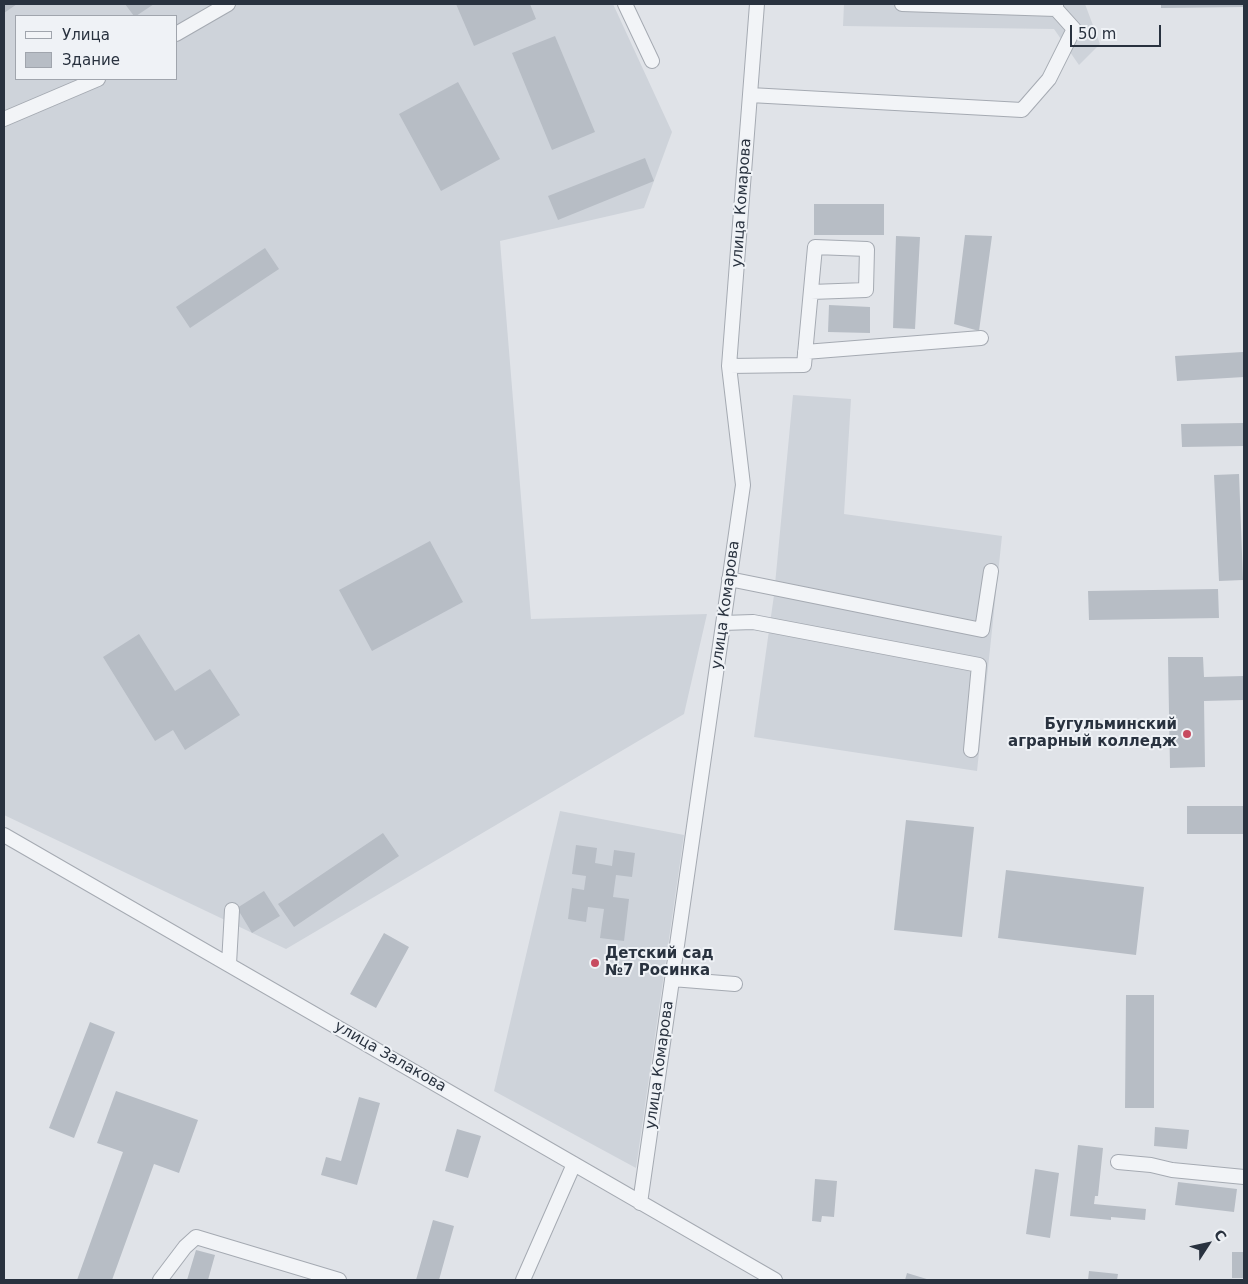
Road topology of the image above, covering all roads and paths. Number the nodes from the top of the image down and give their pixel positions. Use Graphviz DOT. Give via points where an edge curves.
graph roads {
  1 [pos="228,4"];
  2 [pos="626,4"];
  3 [pos="757,4"];
  4 [pos="902,4"];
  5 [pos="944,5"];
  6 [pos="984,5"];
  7 [pos="1021,6"];
  8 [pos="1056,6"];
  9 [pos="178,33"];
  10 [pos="652,61"];
  11 [pos="96,80"];
  12 [pos="750,95"];
  13 [pos="4,119"];
  14 [pos="811,292"];
  15 [pos="981,338"];
  16 [pos="805,352"];
  17 [pos="730,366"];
  18 [pos="991,571"];
  19 [pos="729,579"];
  20 [pos="723,623"];
  21 [pos="971,750"];
  22 [pos="4,835"];
  23 [pos="232,910"];
  24 [pos="229,964"];
  25 [pos="672,979"];
  26 [pos="735,984"];
  27 [pos="1118,1162"];
  28 [pos="574,1164"];
  29 [pos="1244,1177"];
  30 [pos="640,1203"];
  31 [pos="160,1280"];
  32 [pos="339,1280"];
  33 [pos="523,1280"];
  34 [pos="775,1280"];
  1 -- 9 [label="street"];
  2 -- 10 [label="street"];
  3 -- 12 [label="street, улица Комарова"];
  4 -- 5 [label="street"];
  5 -- 6 [label="street"];
  6 -- 7 [label="street"];
  7 -- 8 [label="street"];
  8 -- 12 [label="street" via="1074,29 1049,79 1022,110"];
  11 -- 13 [label="street"];
  12 -- 17 [label="street, улица Комарова"];
  14 -- 14 [label="street" via="816,247 867,249 866,290"];
  14 -- 16 [label="street"];
  15 -- 16 [label="street"];
  16 -- 17 [label="street" via="804,365"];
  17 -- 19 [label="street, улица Комарова" via="742,485"];
  18 -- 19 [label="street" via="982,630"];
  19 -- 20 [label="street, улица Комарова"];
  20 -- 21 [label="street" via="753,622 979,665"];
  20 -- 25 [label="street, улица Комарова"];
  22 -- 24 [label="street, улица Залакова"];
  23 -- 24 [label="street"];
  24 -- 28 [label="street, улица Залакова"];
  25 -- 26 [label="street"];
  25 -- 30 [label="street, улица Комарова"];
  27 -- 29 [label="street"];
  28 -- 30 [label="street, улица Залакова"];
  28 -- 33 [label="street"];
  30 -- 34 [label="street, улица Залакова"];
  31 -- 32 [label="street" via="184,1247 196,1237"];
}
